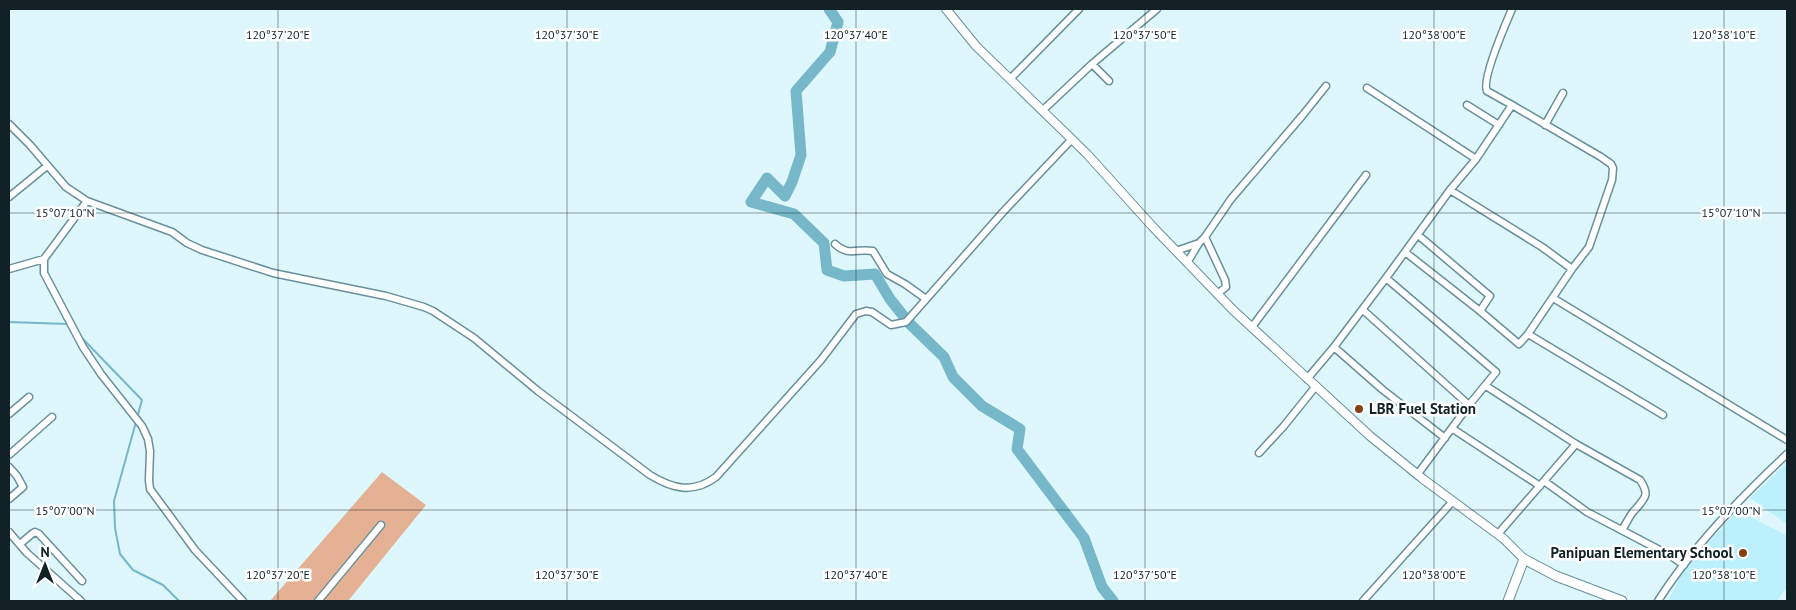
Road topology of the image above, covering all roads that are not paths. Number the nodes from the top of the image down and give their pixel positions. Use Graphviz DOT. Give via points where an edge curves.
graph roads {
  1 [pos="946,9"];
  2 [pos="958,9"];
  3 [pos="1079,9"];
  4 [pos="1157,9"];
  5 [pos="1512,9"];
  6 [pos="951,16"];
  7 [pos="1092,64"];
  8 [pos="1010,79"];
  9 [pos="1109,81"];
  10 [pos="1326,86"];
  11 [pos="1367,88"];
  12 [pos="1563,94"];
  13 [pos="1512,105"];
  14 [pos="1467,106"];
  15 [pos="1043,110"];
  16 [pos="9,124"];
  17 [pos="1500,125"];
  18 [pos="1545,125"];
  19 [pos="1072,139"];
  20 [pos="1476,158"];
  21 [pos="47,166"];
  22 [pos="1366,175"];
  23 [pos="1450,190"];
  24 [pos="9,196"];
  25 [pos="87,201"];
  26 [pos="1418,235"];
  27 [pos="1204,237"];
  28 [pos="1199,243"];
  29 [pos="835,244"];
  30 [pos="1176,251"];
  31 [pos="1405,252"];
  32 [pos="44,259"];
  33 [pos="1187,263"];
  34 [pos="9,269"];
  35 [pos="1572,269"];
  36 [pos="1386,278"];
  37 [pos="1217,294"];
  38 [pos="1553,298"];
  39 [pos="926,299"];
  40 [pos="1362,310"];
  41 [pos="1480,311"];
  42 [pos="1252,327"];
  43 [pos="1528,334"];
  44 [pos="1334,347"];
  45 [pos="1307,379"];
  46 [pos="1316,386"];
  47 [pos="1486,386"];
  48 [pos="29,397"];
  49 [pos="1469,405"];
  50 [pos="9,414"];
  51 [pos="1662,415"];
  52 [pos="52,417"];
  53 [pos="1453,428"];
  54 [pos="1445,438"];
  55 [pos="1787,440"];
  56 [pos="1576,444"];
  57 [pos="1259,453"];
  58 [pos="1787,454"];
  59 [pos="9,455"];
  60 [pos="9,468"];
  61 [pos="1417,475"];
  62 [pos="1542,484"];
  63 [pos="9,500"];
  64 [pos="1453,501"];
  65 [pos="381,525"];
  66 [pos="1622,530"];
  67 [pos="9,532"];
  68 [pos="1498,534"];
  69 [pos="20,544"];
  70 [pos="1524,559"];
  71 [pos="1684,565"];
  72 [pos="82,581"];
  73 [pos="80,601"];
  74 [pos="244,601"];
  75 [pos="318,601"];
  76 [pos="1363,601"];
  77 [pos="1508,601"];
  78 [pos="1622,601"];
  79 [pos="1658,601"];
  1 -- 6 [label="street"];
  2 -- 6 [label="street"];
  3 -- 8 [label="street"];
  4 -- 7 [label="street"];
  5 -- 13 [label="street" via="1485,87"];
  6 -- 8 [label="street"];
  7 -- 9 [label="street"];
  7 -- 15 [label="street"];
  8 -- 15 [label="street"];
  10 -- 27 [label="street" via="1231,199"];
  11 -- 20 [label="street"];
  12 -- 18 [label="street"];
  13 -- 17 [label="street"];
  13 -- 18 [label="street"];
  14 -- 17 [label="street"];
  15 -- 19 [label="street"];
  16 -- 21 [label="street"];
  17 -- 20 [label="street"];
  18 -- 35 [label="street" via="1601,157 1613,168 1612,180 1589,246"];
  19 -- 30 [label="street"];
  19 -- 39 [label="street"];
  20 -- 23 [label="street"];
  21 -- 24 [label="street"];
  21 -- 25 [label="street" via="66,188"];
  22 -- 42 [label="street"];
  23 -- 26 [label="street"];
  23 -- 35 [label="street"];
  25 -- 32 [label="street"];
  25 -- 39 [label="street" via="172,232 202,250 273,273 424,307 474,338 538,391 650,475 676,487 700,486 716,477 821,360 856,314 872,312 891,325 906,322"];
  26 -- 31 [label="street"];
  26 -- 41 [label="street" via="1490,296"];
  27 -- 28 [label="street"];
  27 -- 37 [label="street" via="1226,280 1226,287"];
  28 -- 30 [label="street"];
  28 -- 33 [label="street"];
  29 -- 39 [label="street" via="846,252 873,251 887,274"];
  30 -- 33 [label="street"];
  31 -- 36 [label="street"];
  31 -- 41 [label="street"];
  32 -- 34 [label="street"];
  32 -- 74 [label="street" via="44,273 83,347 142,426 148,439 150,489 195,550"];
  33 -- 37 [label="street"];
  35 -- 38 [label="street"];
  36 -- 40 [label="street"];
  36 -- 47 [label="street" via="1496,372"];
  37 -- 42 [label="street"];
  38 -- 43 [label="street"];
  38 -- 55 [label="street"];
  40 -- 44 [label="street"];
  40 -- 49 [label="street"];
  41 -- 43 [label="street" via="1519,344"];
  42 -- 45 [label="street"];
  43 -- 51 [label="street"];
  44 -- 45 [label="street"];
  44 -- 54 [label="street"];
  45 -- 46 [label="street"];
  46 -- 57 [label="street"];
  46 -- 61 [label="street"];
  47 -- 49 [label="street"];
  47 -- 56 [label="street"];
  48 -- 50 [label="street"];
  49 -- 53 [label="street"];
  52 -- 59 [label="street"];
  53 -- 54 [label="street"];
  53 -- 62 [label="street"];
  54 -- 61 [label="street"];
  56 -- 62 [label="street"];
  56 -- 66 [label="street" via="1640,480 1646,488 1645,499"];
  58 -- 71 [label="street"];
  60 -- 63 [label="street" via="23,487"];
  61 -- 64 [label="street"];
  62 -- 66 [label="street"];
  62 -- 68 [label="street"];
  64 -- 68 [label="street"];
  64 -- 76 [label="street"];
  65 -- 75 [label="street"];
  66 -- 71 [label="street"];
  67 -- 69 [label="street"];
  68 -- 70 [label="street"];
  69 -- 72 [label="street" via="33,533 39,534"];
  69 -- 73 [label="street"];
  70 -- 77 [label="main road"];
  70 -- 78 [label="main road" via="1556,576"];
  71 -- 79 [label="street"];
}
